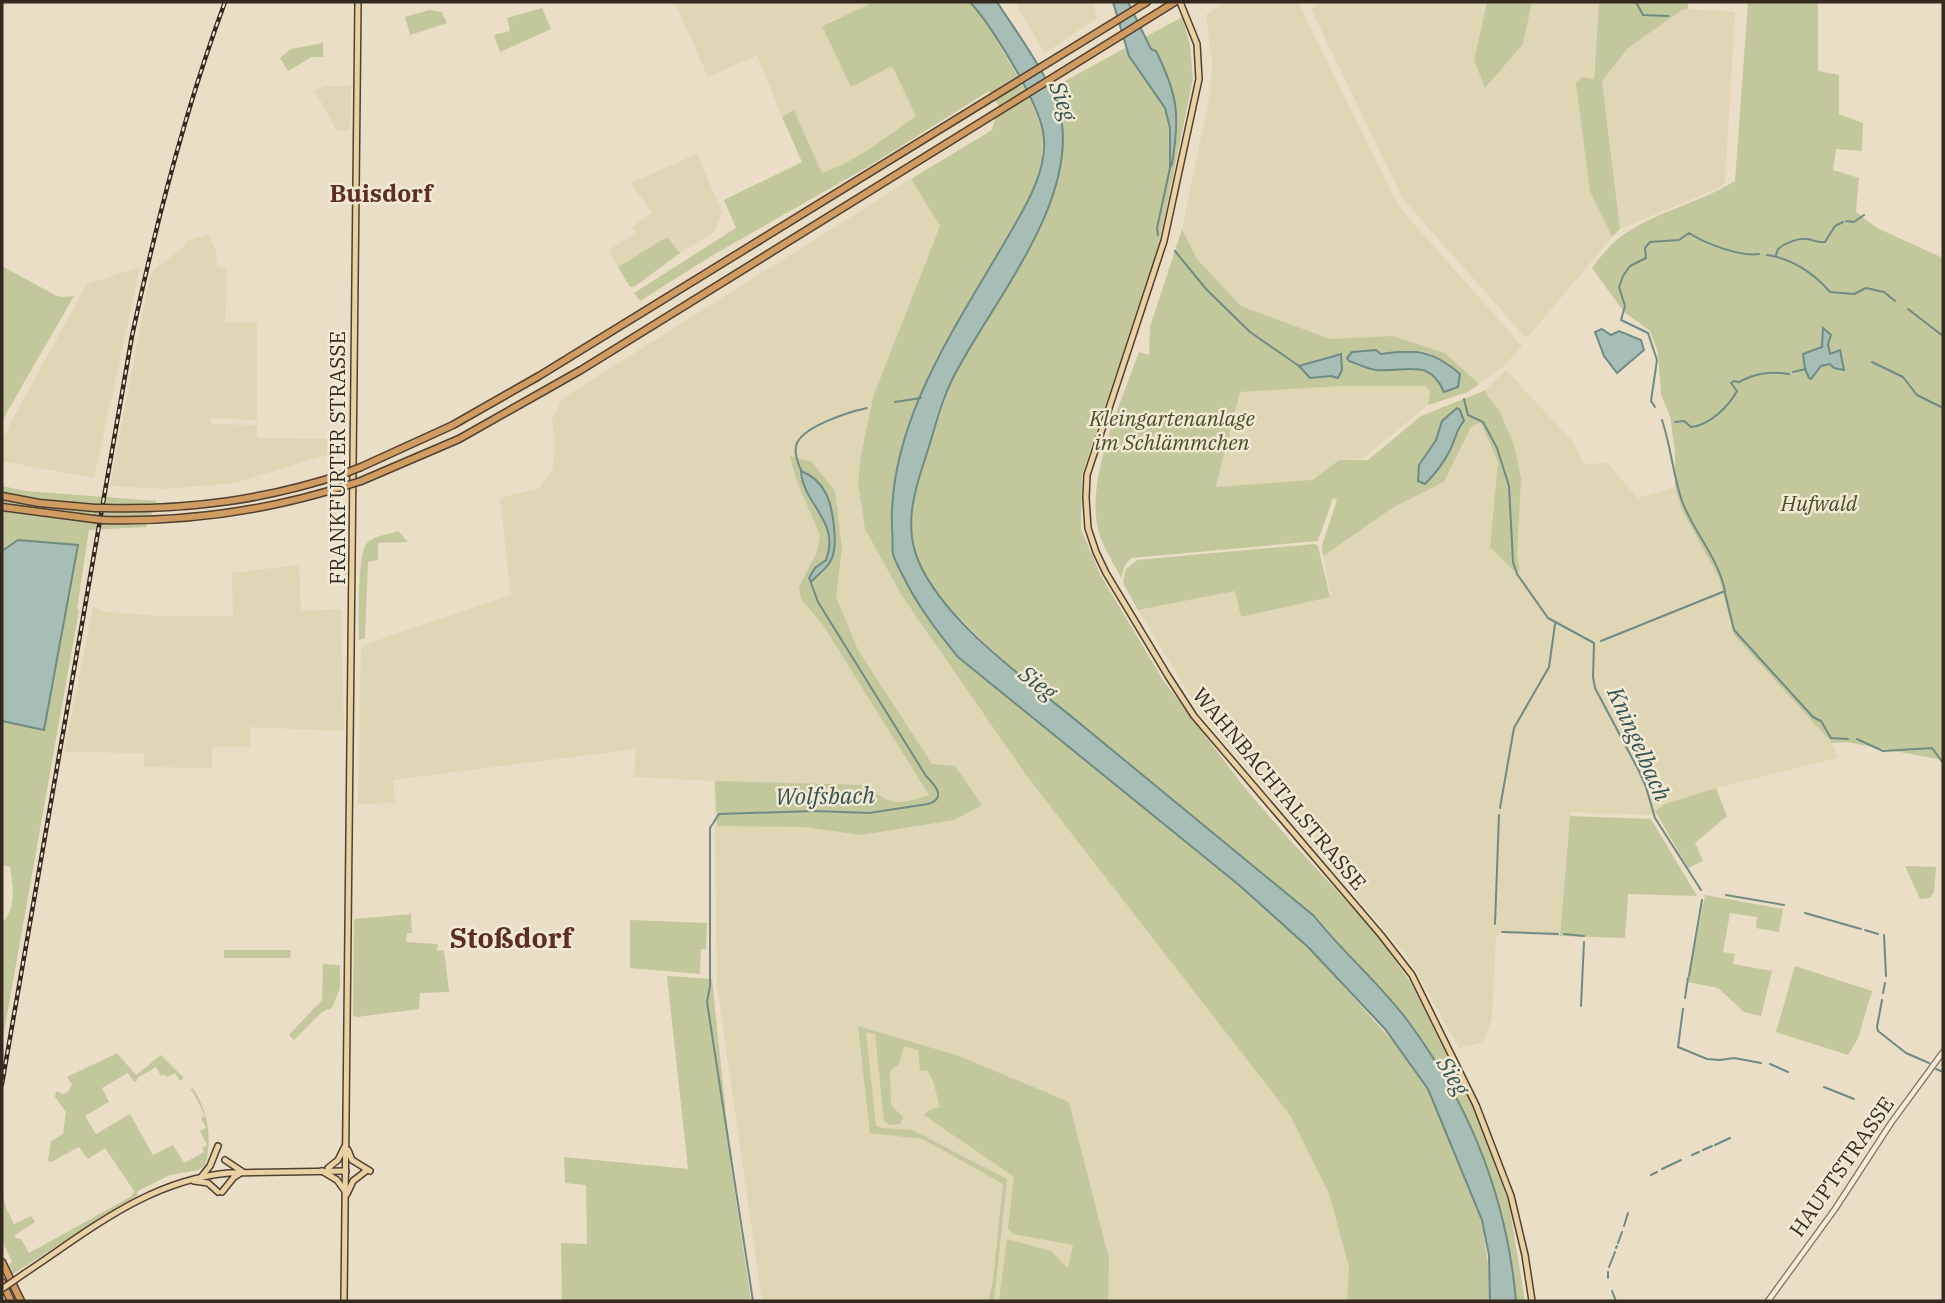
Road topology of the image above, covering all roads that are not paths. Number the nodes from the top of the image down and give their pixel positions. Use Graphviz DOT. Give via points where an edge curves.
graph roads {
  1 [pos="358,2"];
  2 [pos="1147,2"];
  3 [pos="1178,2"];
  4 [pos="2,493"];
  5 [pos="2,507"];
  6 [pos="1943,1052"];
  7 [pos="347,1143"];
  8 [pos="218,1146"];
  9 [pos="225,1160"];
  10 [pos="322,1171"];
  11 [pos="346,1171"];
  12 [pos="243,1172"];
  13 [pos="202,1176"];
  14 [pos="184,1180"];
  15 [pos="346,1195"];
  16 [pos="2,1262"];
  17 [pos="2,1282"];
  18 [pos="2,1289"];
  19 [pos="11,1301"];
  20 [pos="21,1301"];
  21 [pos="344,1301"];
  22 [pos="1532,1301"];
  23 [pos="1768,1301"];
  1 -- 7 [label="main road, FRANKFURTER STRASSE"];
  2 -- 4 [label="highway, bridge" via="644,312 413,445 346,473 233,502 95,508 22,500"];
  3 -- 5 [label="highway, bridge" via="581,370 459,439 361,481 246,511 103,520"];
  3 -- 22 [label="main road, WAHNBACHTALSTRASSE" via="1197,44 1199,79 1164,241 1087,475 1088,528 1106,573 1195,716 1412,975 1476,1105 1511,1196"];
  6 -- 23 [label="street, HAUPTSTRASSE"];
  7 -- 10 [label="main road" via="338,1160"];
  7 -- 11 [label="main road"];
  7 -- 15 [label="main road" via="352,1160 368,1171 353,1181"];
  8 -- 13 [label="main road"];
  9 -- 12 [label="main road"];
  10 -- 11 [label="main road"];
  10 -- 12 [label="main road"];
  10 -- 15 [label="main road" via="337,1181"];
  11 -- 15 [label="main road"];
  12 -- 13 [label="main road"];
  12 -- 14 [label="main road" via="220,1192 202,1181"];
  13 -- 14 [label="main road"];
  14 -- 18 [label="main road, bridge" via="142,1198"];
  15 -- 21 [label="main road"];
  16 -- 20 [label="highway"];
  17 -- 19 [label="highway"];
}
